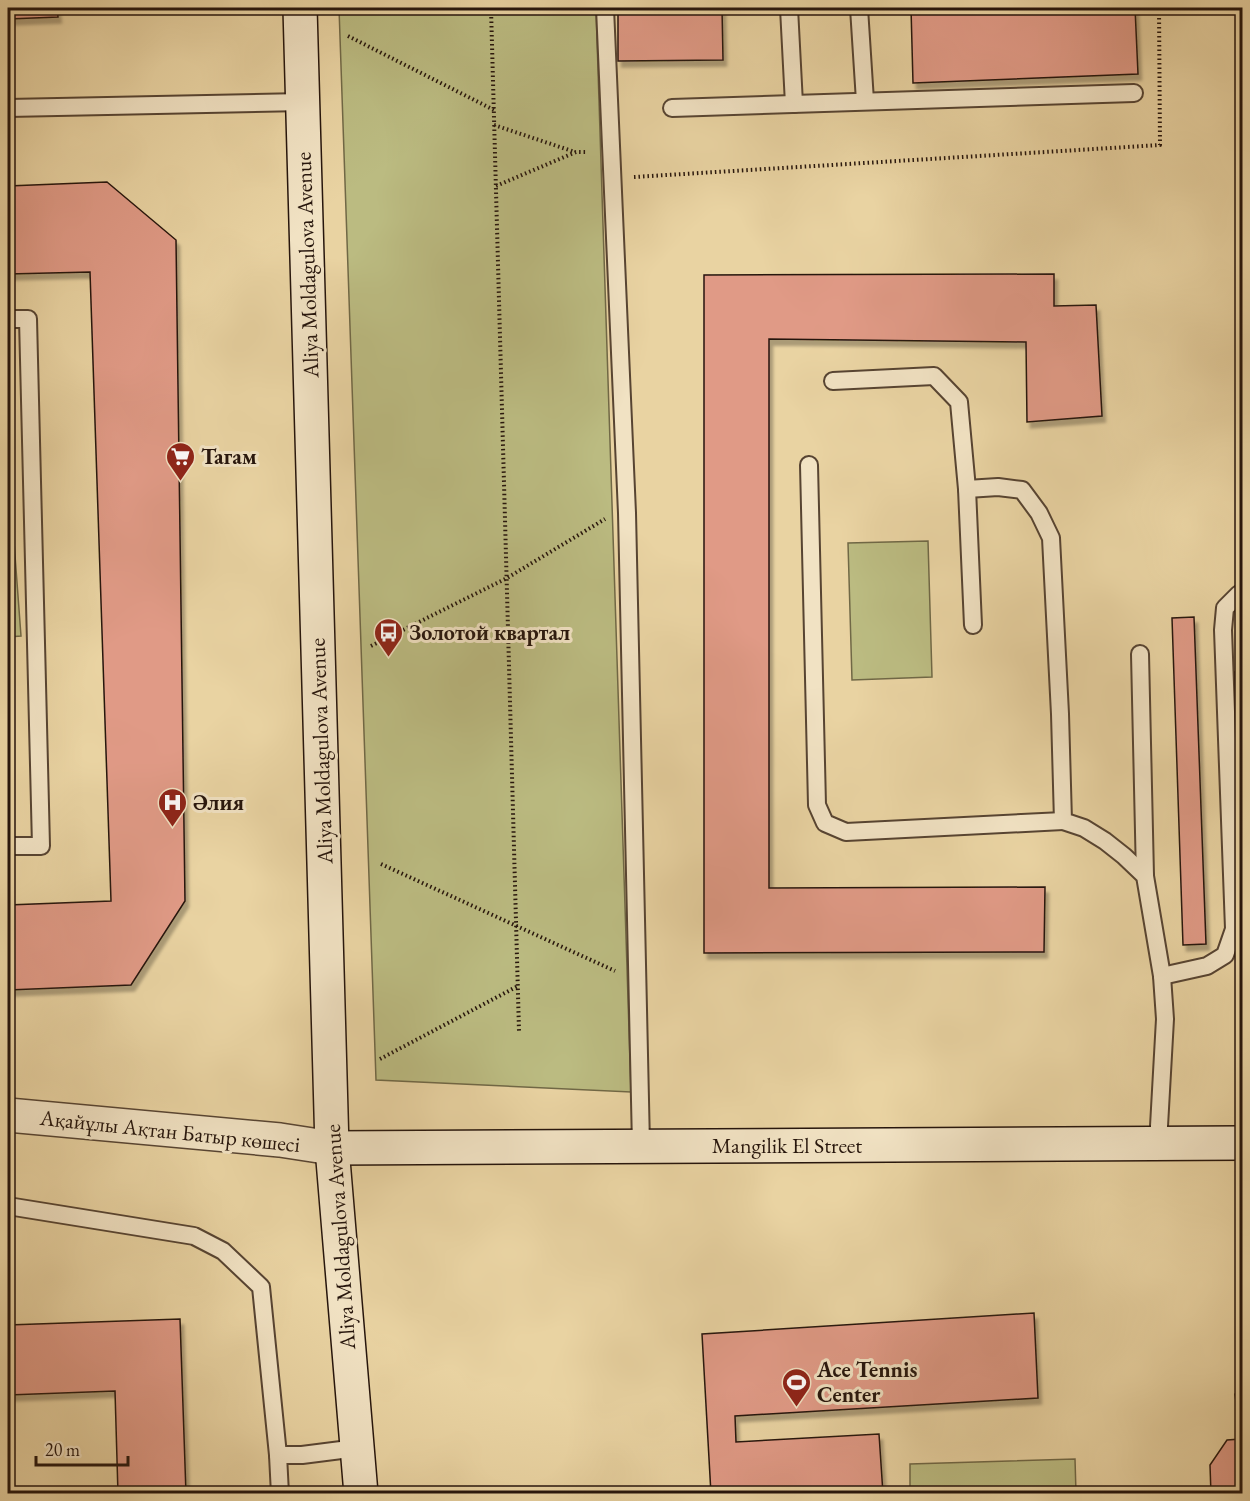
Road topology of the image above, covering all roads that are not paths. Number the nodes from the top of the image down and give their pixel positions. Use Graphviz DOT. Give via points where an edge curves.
graph roads {
  1 [pos="300,8"];
  2 [pos="605,8"];
  3 [pos="789,8"];
  4 [pos="860,8"];
  5 [pos="1134,93"];
  6 [pos="865,101"];
  7 [pos="303,102"];
  8 [pos="794,104"];
  9 [pos="8,108"];
  10 [pos="672,108"];
  11 [pos="8,319"];
  12 [pos="833,381"];
  13 [pos="808,465"];
  14 [pos="967,489"];
  15 [pos="1242,594"];
  16 [pos="973,626"];
  17 [pos="1140,654"];
  18 [pos="1063,821"];
  19 [pos="8,846"];
  20 [pos="1144,876"];
  21 [pos="1162,976"];
  22 [pos="8,1115"];
  23 [pos="1242,1143"];
  24 [pos="1158,1144"];
  25 [pos="641,1145"];
  26 [pos="332,1148"];
  27 [pos="8,1206"];
  28 [pos="357,1448"];
  29 [pos="278,1455"];
  30 [pos="280,1494"];
  31 [pos="361,1494"];
  1 -- 7 [label="main road, Aliya Moldagulova Avenue"];
  2 -- 25 [label="lane" via="627,506"];
  3 -- 8 [label="lane"];
  4 -- 6 [label="lane"];
  5 -- 6 [label="lane"];
  6 -- 8 [label="lane"];
  7 -- 9 [label="lane"];
  7 -- 26 [label="main road, Aliya Moldagulova Avenue"];
  8 -- 10 [label="lane"];
  11 -- 19 [label="lane" via="28,319 41,846"];
  12 -- 14 [label="lane" via="934,376 959,402"];
  13 -- 18 [label="lane" via="817,805 825,823 846,832"];
  14 -- 16 [label="lane"];
  14 -- 18 [label="lane" via="1022,490 1051,538"];
  15 -- 21 [label="lane" via="1225,608 1223,630 1234,929 1225,955 1207,966"];
  17 -- 20 [label="lane"];
  18 -- 20 [label="lane" via="1105,841"];
  20 -- 21 [label="lane"];
  21 -- 24 [label="lane" via="1165,1019"];
  22 -- 26 [label="main road, Ақайұлы Ақтан Батыр көшесі"];
  23 -- 24 [label="main road, Mangilik El Street"];
  24 -- 25 [label="main road, Mangilik El Street"];
  25 -- 26 [label="main road, Mangilik El Street"];
  26 -- 28 [label="main road, Aliya Moldagulova Avenue"];
  27 -- 29 [label="lane" via="194,1236 223,1251 261,1287"];
  28 -- 29 [label="lane"];
  28 -- 31 [label="main road, Aliya Moldagulova Avenue"];
  29 -- 30 [label="lane"];
}
